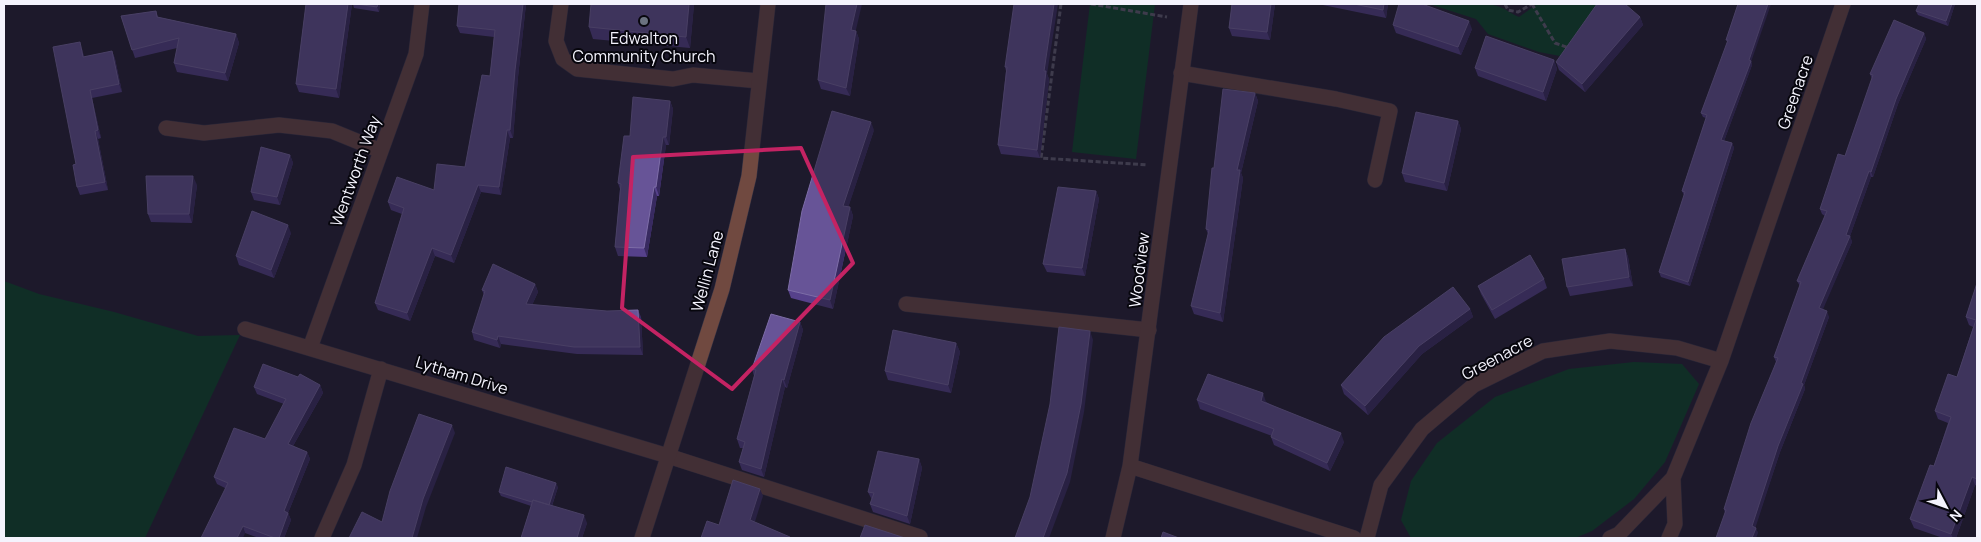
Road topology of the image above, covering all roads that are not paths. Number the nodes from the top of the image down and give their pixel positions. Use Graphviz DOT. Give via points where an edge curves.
graph roads {
  1 [pos="422,4"];
  2 [pos="561,4"];
  3 [pos="768,4"];
  4 [pos="1191,4"];
  5 [pos="1843,4"];
  6 [pos="1181,73"];
  7 [pos="759,81"];
  8 [pos="166,128"];
  9 [pos="381,151"];
  10 [pos="1375,180"];
  11 [pos="906,304"];
  12 [pos="245,329"];
  13 [pos="1149,330"];
  14 [pos="310,348"];
  15 [pos="1722,362"];
  16 [pos="381,369"];
  17 [pos="668,456"];
  18 [pos="1130,466"];
  19 [pos="1673,478"];
  20 [pos="920,537"];
  21 [pos="322,538"];
  22 [pos="642,538"];
  23 [pos="1113,538"];
  24 [pos="1354,538"];
  25 [pos="1367,538"];
  26 [pos="1610,538"];
  27 [pos="1669,538"];
  1 -- 9 [label="street, Wentworth Way" via="416,54"];
  2 -- 7 [label="street" via="556,41 563,59 577,69 673,78 693,76"];
  3 -- 7 [label="street, Wellin Lane"];
  4 -- 6 [label="street, Woodview"];
  5 -- 15 [label="street, Greenacre"];
  6 -- 10 [label="street" via="1390,111"];
  6 -- 13 [label="street, Woodview"];
  7 -- 17 [label="street, Wellin Lane" via="749,176 724,280"];
  8 -- 9 [label="street" via="204,133 279,125 332,131"];
  9 -- 14 [label="street, Wentworth Way"];
  11 -- 13 [label="street"];
  12 -- 14 [label="street, Lytham Drive"];
  13 -- 18 [label="street, Woodview"];
  14 -- 16 [label="street, Lytham Drive"];
  15 -- 19 [label="street, Greenacre"];
  15 -- 25 [label="street, Greenacre" via="1677,348 1610,340 1543,351 1474,385 1422,429 1382,485"];
  16 -- 17 [label="street, Lytham Drive"];
  16 -- 21 [label="street" via="354,465"];
  17 -- 20 [label="street, Lytham Drive"];
  17 -- 22 [label="street, Wellin Lane"];
  18 -- 23 [label="street, Woodview"];
  18 -- 24 [label="street"];
  19 -- 26 [label="street, Greenacre" via="1619,534"];
  19 -- 27 [label="street, Greenacre" via="1674,524"];
}
